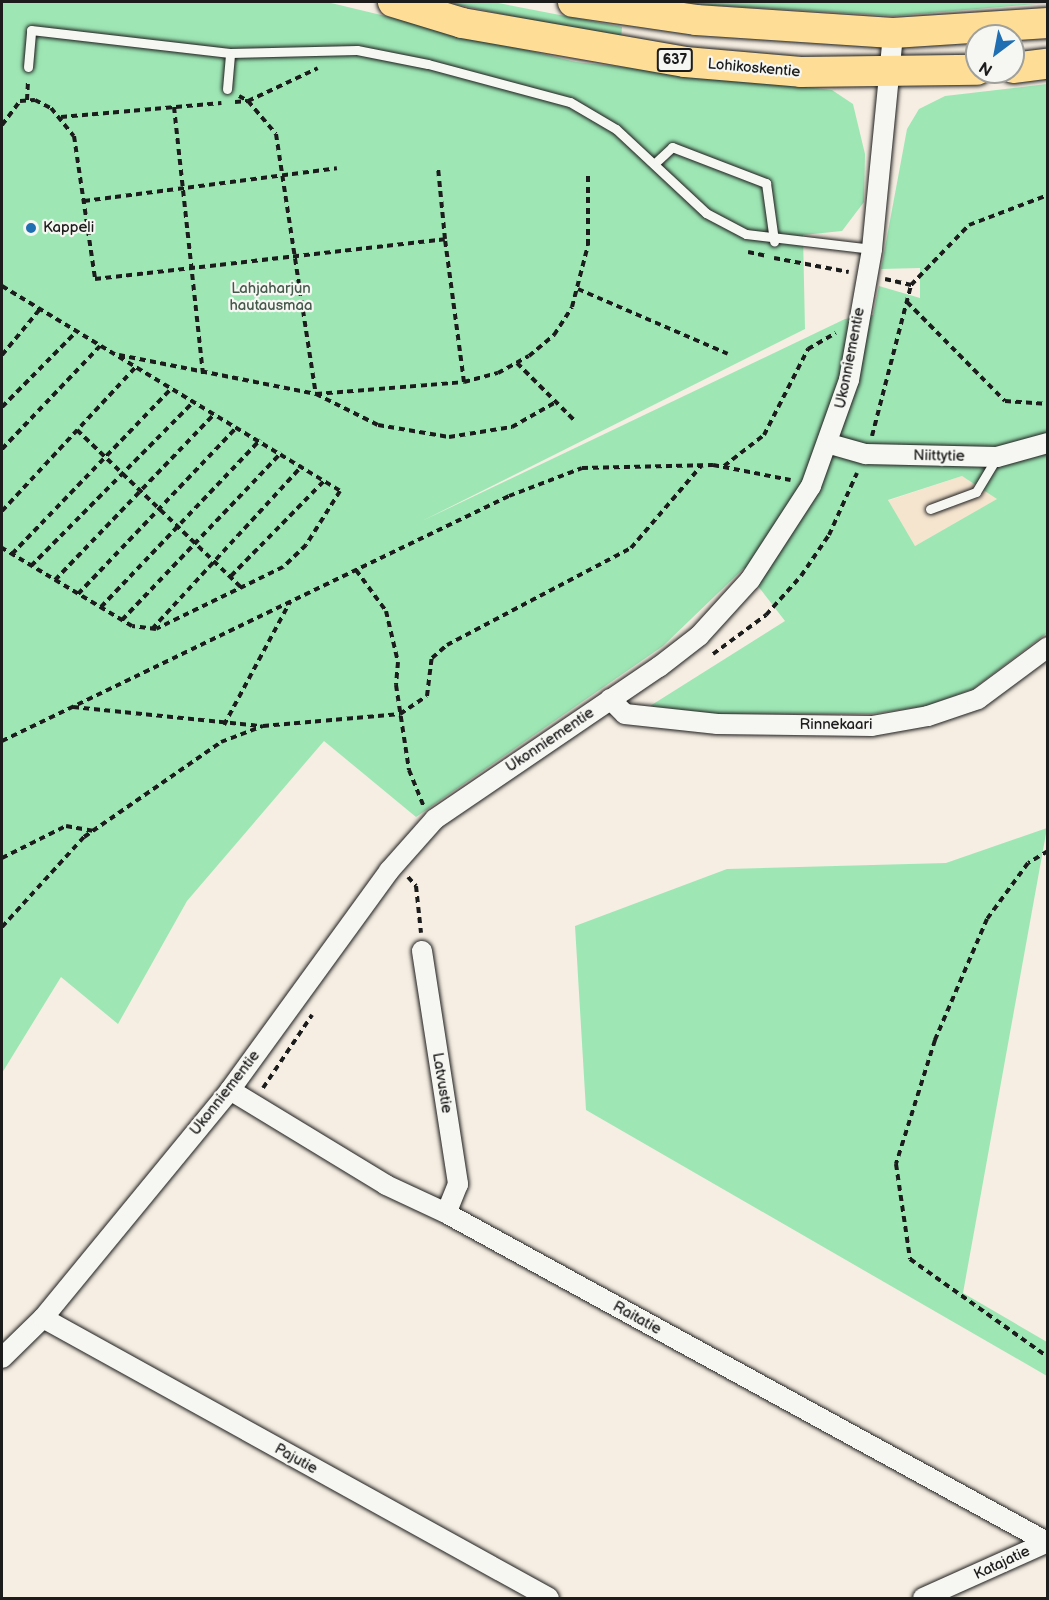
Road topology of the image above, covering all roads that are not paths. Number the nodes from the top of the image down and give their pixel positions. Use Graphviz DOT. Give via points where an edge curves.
graph roads {
  1 [pos="393,2"];
  2 [pos="573,2"];
  3 [pos="1047,24"];
  4 [pos="893,33"];
  5 [pos="230,52"];
  6 [pos="1047,64"];
  7 [pos="28,67"];
  8 [pos="1025,67"];
  9 [pos="965,71"];
  10 [pos="891,74"];
  11 [pos="227,89"];
  12 [pos="654,164"];
  13 [pos="774,241"];
  14 [pos="872,249"];
  15 [pos="1047,442"];
  16 [pos="830,444"];
  17 [pos="997,457"];
  18 [pos="930,509"];
  19 [pos="1047,647"];
  20 [pos="610,699"];
  21 [pos="422,951"];
  22 [pos="230,1090"];
  23 [pos="446,1213"];
  24 [pos="43,1318"];
  25 [pos="2,1358"];
  26 [pos="1047,1542"];
  27 [pos="549,1599"];
  28 [pos="924,1599"];
  1 -- 10 [label="main road, Lohikoskentie / 637" via="462,22 685,62"];
  2 -- 4 [label="main road" via="696,20"];
  3 -- 4 [label="main road"];
  4 -- 10 [label="street, Ukonniementie"];
  5 -- 7 [label="lane" via="31,30"];
  5 -- 11 [label="lane"];
  5 -- 12 [label="lane" via="357,50 514,87 570,102 616,129"];
  6 -- 8 [label="main road"];
  9 -- 10 [label="main road, Lohikoskentie / 637"];
  10 -- 14 [label="street, Ukonniementie"];
  12 -- 13 [label="lane" via="706,213"];
  12 -- 13 [label="lane" via="672,147 766,183"];
  13 -- 14 [label="lane"];
  14 -- 16 [label="street, Ukonniementie" via="849,380"];
  15 -- 17 [label="street, Niittytie"];
  16 -- 17 [label="street, Niittytie" via="866,454"];
  16 -- 20 [label="street, Ukonniementie" via="811,486 750,580 699,636"];
  17 -- 18 [label="lane" via="976,492"];
  19 -- 20 [label="street, Rinnekaari" via="978,699 928,716 872,726 706,723 625,714"];
  20 -- 22 [label="street, Ukonniementie" via="435,819 388,871"];
  21 -- 23 [label="street, Latvustie" via="458,1184"];
  22 -- 23 [label="street, Raitatie" via="386,1185"];
  22 -- 24 [label="street, Ukonniementie"];
  23 -- 26 [label="street, Raitatie"];
  24 -- 25 [label="street, Ukonniementie"];
  24 -- 27 [label="street, Pajutie"];
  26 -- 28 [label="street, Katajatie"];
}
